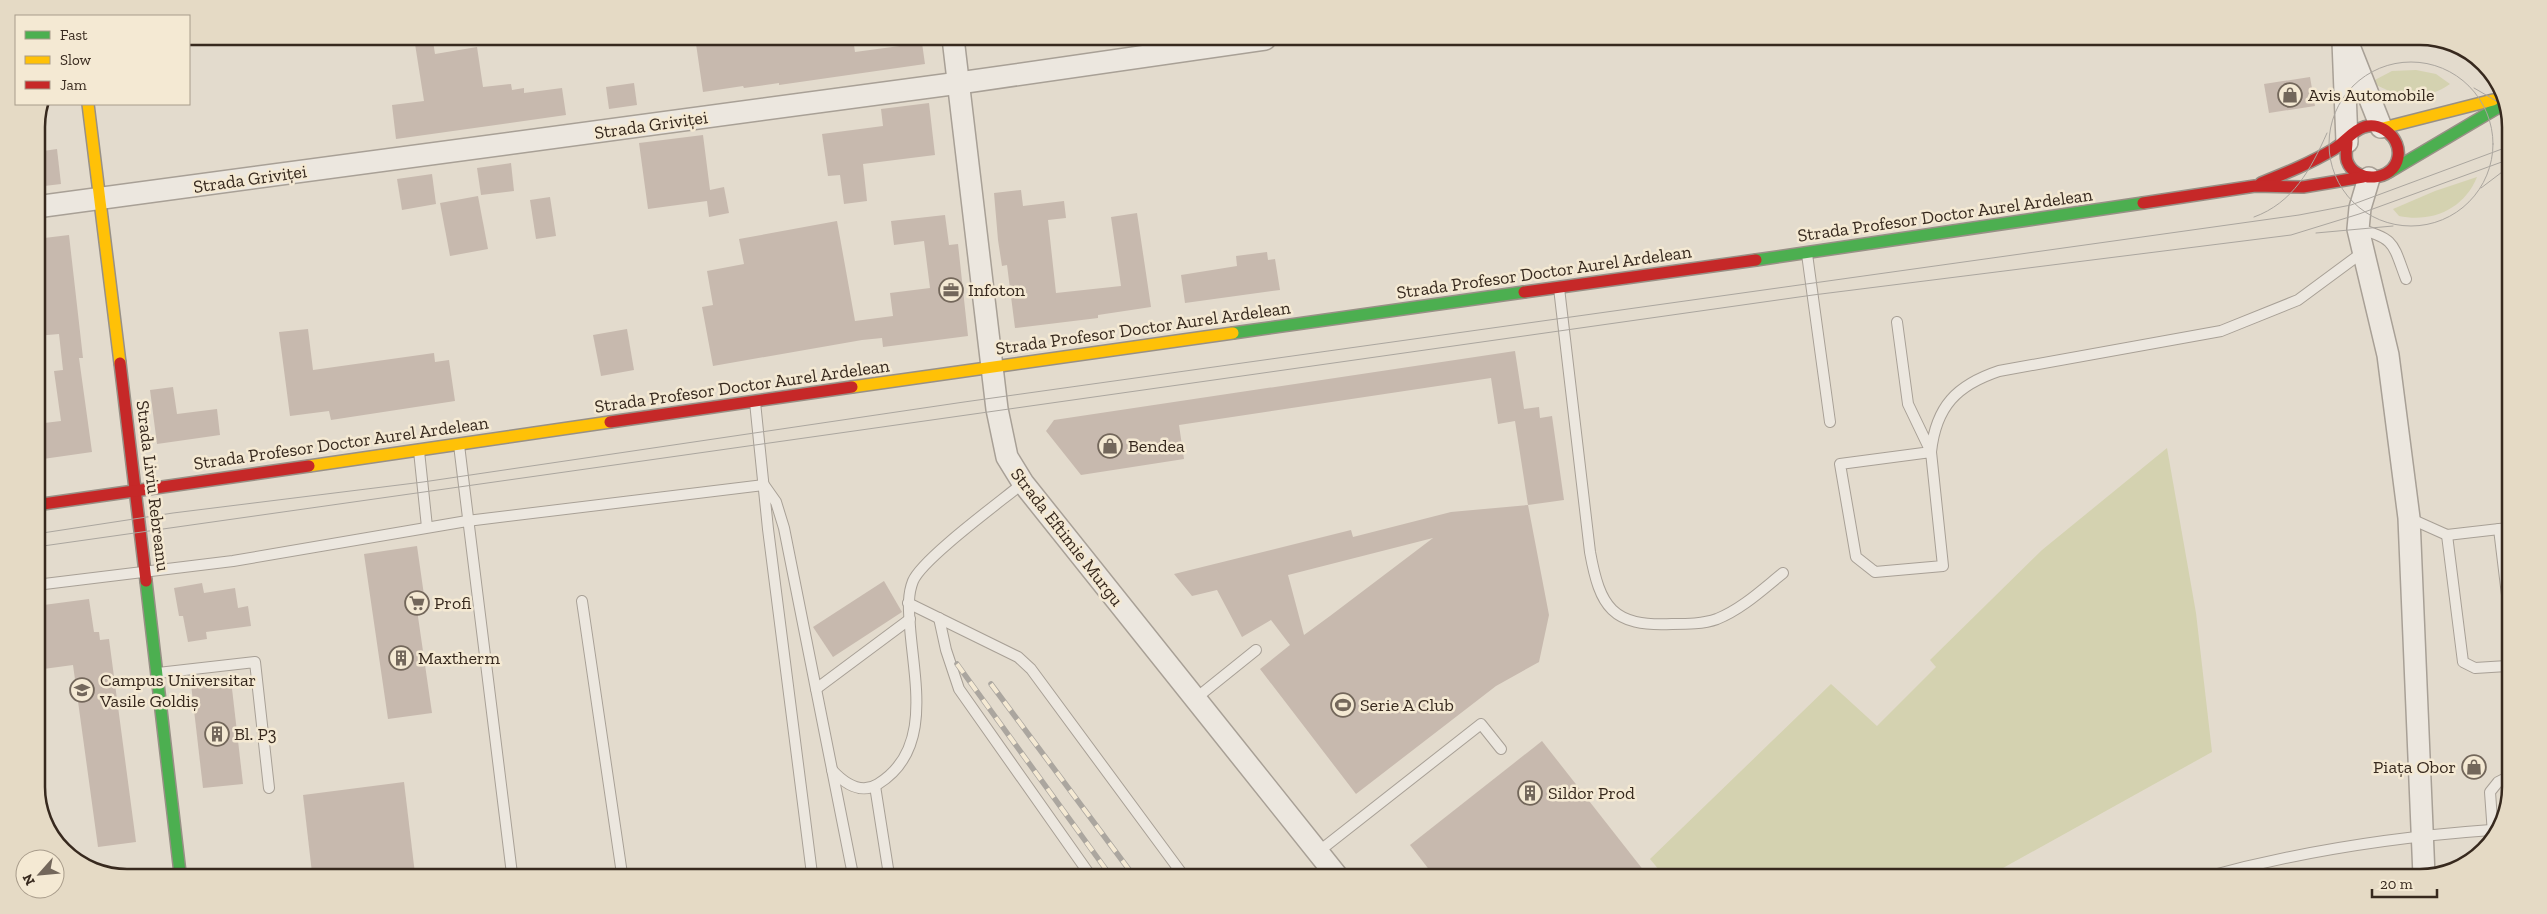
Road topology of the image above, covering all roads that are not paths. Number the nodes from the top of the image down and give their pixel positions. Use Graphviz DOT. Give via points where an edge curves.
graph roads {
  1 [pos="955,45"];
  2 [pos="1223,45"];
  3 [pos="2343,45"];
  4 [pos="2349,45"];
  5 [pos="959,83"];
  6 [pos="2497,99"];
  7 [pos="88,105"];
  8 [pos="2499,107"];
  9 [pos="2382,127"];
  10 [pos="2347,142"];
  11 [pos="2374,176"];
  12 [pos="2255,186"];
  13 [pos="99,199"];
  14 [pos="45,206"];
  15 [pos="2358,229"];
  16 [pos="2362,252"];
  17 [pos="1807,253"];
  18 [pos="2406,279"];
  19 [pos="1559,287"];
  20 [pos="1897,322"];
  21 [pos="991,367"];
  22 [pos="755,402"];
  23 [pos="1830,422"];
  24 [pos="459,444"];
  25 [pos="419,451"];
  26 [pos="1931,452"];
  27 [pos="764,484"];
  28 [pos="1023,484"];
  29 [pos="136,491"];
  30 [pos="45,504"];
  31 [pos="2409,518"];
  32 [pos="467,521"];
  33 [pos="427,527"];
  34 [pos="2502,529"];
  35 [pos="2447,535"];
  36 [pos="145,571"];
  37 [pos="1783,573"];
  38 [pos="45,584"];
  39 [pos="582,601"];
  40 [pos="908,603"];
  41 [pos="939,618"];
  42 [pos="910,619"];
  43 [pos="1256,650"];
  44 [pos="2502,666"];
  45 [pos="157,674"];
  46 [pos="816,689"];
  47 [pos="1195,699"];
  48 [pos="1501,749"];
  49 [pos="832,769"];
  50 [pos="2502,780"];
  51 [pos="875,786"];
  52 [pos="269,788"];
  53 [pos="2492,826"];
  54 [pos="2488,832"];
  55 [pos="2424,835"];
  56 [pos="1318,852"];
  57 [pos="180,869"];
  58 [pos="511,869"];
  59 [pos="621,869"];
  60 [pos="811,869"];
  61 [pos="852,869"];
  62 [pos="888,869"];
  63 [pos="1086,869"];
  64 [pos="1179,869"];
  65 [pos="1331,869"];
  66 [pos="2235,869"];
  67 [pos="2424,869"];
  1 -- 5 [label="street, Strada Eftimie Murgu"];
  2 -- 5 [label="street, Strada Griviței"];
  3 -- 10 [label="street"];
  4 -- 9 [label="street"];
  5 -- 13 [label="street, Strada Griviței"];
  5 -- 21 [label="street, Strada Eftimie Murgu"];
  6 -- 9 [label="main road"];
  7 -- 13 [label="main road, Strada Liviu Rebreanu"];
  8 -- 11 [label="main road, Strada Profesor Doctor Aurel Ardelean"];
  9 -- 10 [label="main road" via="2358,129"];
  9 -- 11 [label="main road" via="2395,140 2398,157"];
  10 -- 11 [label="main road" via="2345,156 2351,169"];
  10 -- 12 [label="main road, Strada Profesor Doctor Aurel Ardelean"];
  11 -- 12 [label="main road, Strada Profesor Doctor Aurel Ardelean" via="2303,187"];
  11 -- 15 [label="street" via="2360,208"];
  12 -- 17 [label="main road, Strada Profesor Doctor Aurel Ardelean"];
  13 -- 14 [label="street, Strada Griviței"];
  13 -- 29 [label="main road, Strada Liviu Rebreanu"];
  15 -- 16 [label="street"];
  15 -- 18 [label="lane" via="2389,240 2397,252"];
  16 -- 26 [label="lane" via="2298,300 2221,331 1999,370 1980,377 1948,403 1936,426"];
  16 -- 31 [label="street" via="2388,355"];
  17 -- 19 [label="main road, Strada Profesor Doctor Aurel Ardelean"];
  17 -- 23 [label="lane"];
  19 -- 21 [label="main road, Strada Profesor Doctor Aurel Ardelean"];
  19 -- 37 [label="lane" via="1590,552 1596,584 1605,603 1618,615 1636,623 1700,623 1736,610"];
  20 -- 26 [label="lane" via="1908,404"];
  21 -- 22 [label="main road, Strada Profesor Doctor Aurel Ardelean"];
  21 -- 28 [label="street, Strada Eftimie Murgu" via="1003,447"];
  22 -- 24 [label="main road, Strada Profesor Doctor Aurel Ardelean"];
  22 -- 27 [label="lane"];
  24 -- 25 [label="main road, Strada Profesor Doctor Aurel Ardelean"];
  24 -- 32 [label="lane"];
  25 -- 29 [label="main road, Strada Profesor Doctor Aurel Ardelean"];
  25 -- 33 [label="lane"];
  26 -- 26 [label="lane" via="1840,464 1856,557 1874,572 1943,566"];
  27 -- 32 [label="lane"];
  27 -- 46 [label="lane" via="776,502 784,528"];
  27 -- 60 [label="lane"];
  28 -- 40 [label="lane" via="924,565 912,583"];
  28 -- 47 [label="street, Strada Eftimie Murgu"];
  29 -- 30 [label="main road, Strada Profesor Doctor Aurel Ardelean"];
  29 -- 36 [label="main road, Strada Liviu Rebreanu"];
  31 -- 35 [label="lane"];
  31 -- 55 [label="street"];
  32 -- 33 [label="lane"];
  32 -- 58 [label="lane"];
  33 -- 36 [label="lane" via="233,561"];
  34 -- 35 [label="lane"];
  35 -- 44 [label="lane" via="2463,662 2475,668"];
  36 -- 38 [label="lane"];
  36 -- 45 [label="main road, Strada Liviu Rebreanu"];
  39 -- 59 [label="lane"];
  40 -- 41 [label="lane"];
  40 -- 42 [label="lane"];
  41 -- 63 [label="lane" via="959,689"];
  41 -- 64 [label="lane" via="1018,657 1031,669"];
  42 -- 46 [label="lane"];
  42 -- 51 [label="lane" via="917,711 915,733 896,770"];
  43 -- 47 [label="lane"];
  45 -- 52 [label="lane" via="255,662"];
  45 -- 57 [label="main road, Strada Liviu Rebreanu"];
  46 -- 49 [label="lane"];
  47 -- 56 [label="street, Strada Eftimie Murgu"];
  48 -- 56 [label="lane" via="1481,724"];
  49 -- 51 [label="lane" via="856,788"];
  49 -- 61 [label="lane"];
  50 -- 53 [label="lane" via="2490,792"];
  51 -- 62 [label="lane"];
  54 -- 55 [label="lane"];
  55 -- 66 [label="lane" via="2342,845"];
  55 -- 67 [label="street"];
  56 -- 65 [label="street, Strada Eftimie Murgu"];
}
